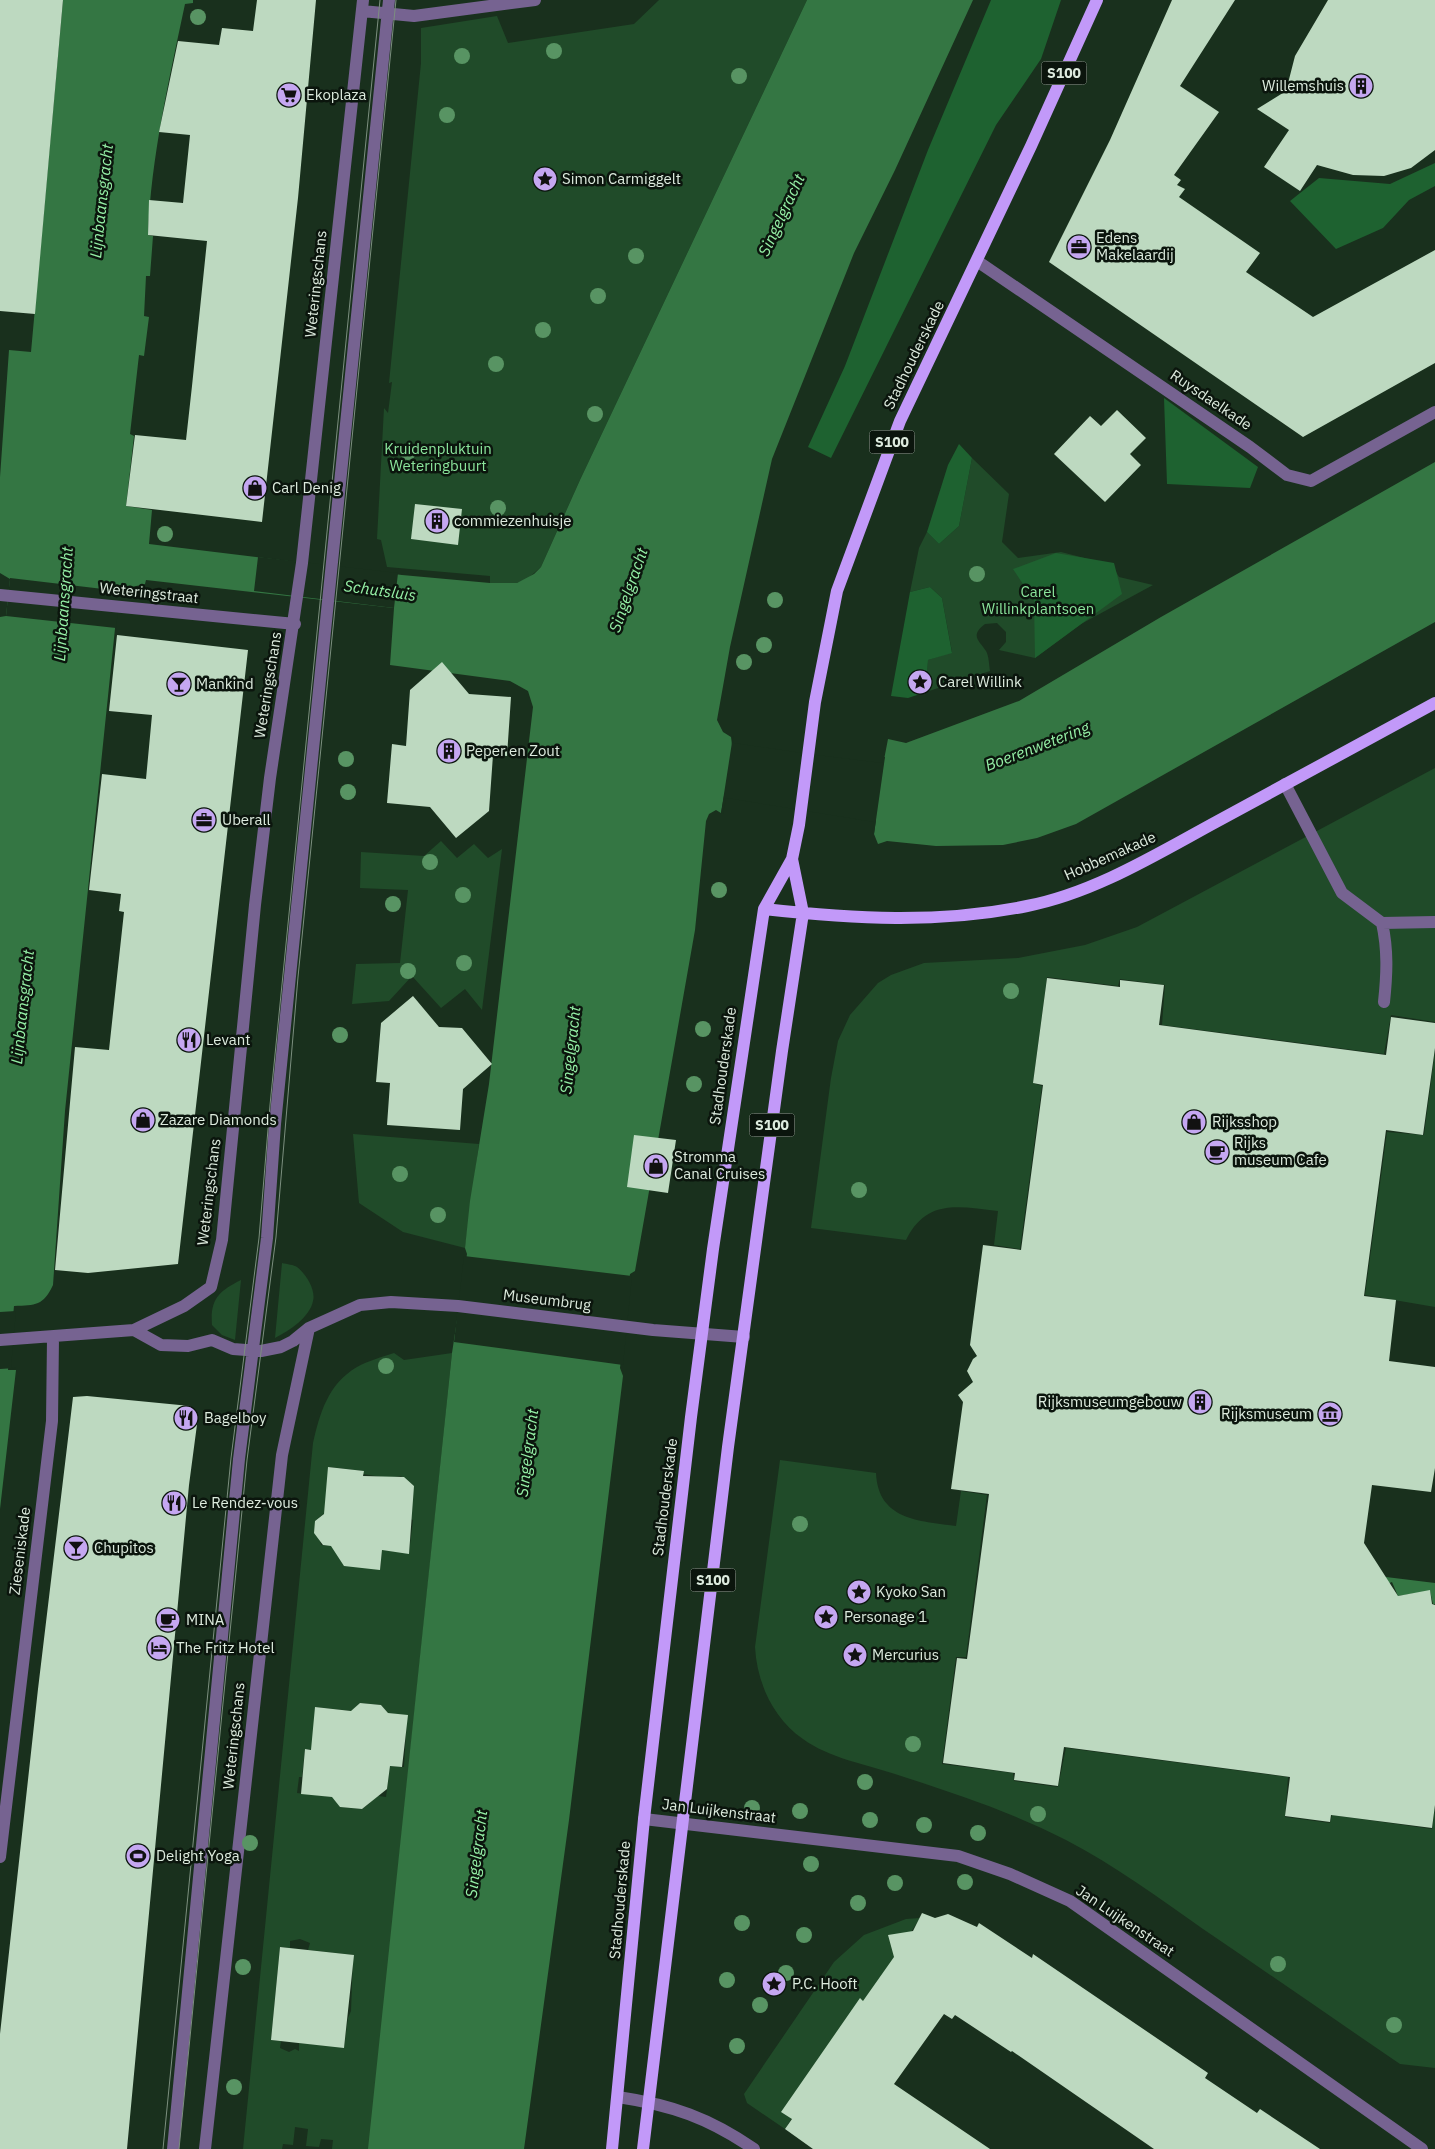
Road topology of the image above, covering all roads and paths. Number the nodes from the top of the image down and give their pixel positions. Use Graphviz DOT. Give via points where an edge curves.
graph roads {
  1 [pos="389,0"];
  2 [pos="535,0"];
  3 [pos="1097,0"];
  4 [pos="363,6"];
  5 [pos="387,14"];
  6 [pos="977,261"];
  7 [pos="1435,412"];
  8 [pos="4,595"];
  9 [pos="295,624"];
  10 [pos="1435,703"];
  11 [pos="1285,784"];
  12 [pos="792,859"];
  13 [pos="764,909"];
  14 [pos="803,914"];
  15 [pos="1435,922"];
  16 [pos="1382,923"];
  17 [pos="1384,1002"];
  18 [pos="309,1328"];
  19 [pos="134,1330"];
  20 [pos="701,1334"];
  21 [pos="744,1337"];
  22 [pos="53,1338"];
  23 [pos="0,1340"];
  24 [pos="252,1352"];
  25 [pos="644,1819"];
  26 [pos="684,1823"];
  27 [pos="0,1857"];
  28 [pos="618,2097"];
  29 [pos="649,2102"];
  30 [pos="173,2149"];
  31 [pos="205,2149"];
  32 [pos="612,2149"];
  33 [pos="643,2149"];
  34 [pos="754,2149"];
  35 [pos="1422,2149"];
  1 -- 5 [label="street, Weteringschans"];
  2 -- 5 [label="street" via="414,16"];
  3 -- 6 [label="main road, Stadhouderskade / S100"];
  4 -- 5 [label="street"];
  4 -- 9 [label="street, Weteringschans"];
  5 -- 24 [label="street, Weteringschans" via="275,1124 267,1238"];
  6 -- 7 [label="street, Ruysdaelkade" via="1287,475 1311,481"];
  6 -- 12 [label="main road, Stadhouderskade / S100" via="900,420 837,591 815,702"];
  8 -- 9 [label="street, Weteringstraat"];
  9 -- 19 [label="street, Weteringschans" via="270,778 256,895 222,1240 210,1287 184,1306"];
  10 -- 11 [label="main road, Hobbemakade"];
  11 -- 14 [label="main road, Hobbemakade" via="1158,854 1084,888 1029,906 977,914 892,920"];
  11 -- 16 [label="street" via="1342,893"];
  12 -- 13 [label="main road, Stadhouderskade / S100"];
  12 -- 14 [label="main road, Stadhouderskade / S100"];
  13 -- 14 [label="main road, Hobbemakade"];
  13 -- 20 [label="main road, Stadhouderskade / S100"];
  14 -- 21 [label="main road, Stadhouderskade / S100"];
  15 -- 16 [label="street"];
  16 -- 17 [label="street" via="1388,971"];
  18 -- 20 [label="street, Museumbrug" via="360,1305 391,1302 458,1306"];
  18 -- 24 [label="street" via="281,1347"];
  18 -- 31 [label="street, Weteringschans" via="282,1455"];
  19 -- 22 [label="street, Weteringschans"];
  19 -- 24 [label="street" via="161,1345 188,1346 212,1340 233,1350"];
  20 -- 21 [label="street, Museumbrug"];
  20 -- 25 [label="main road, Stadhouderskade / S100"];
  21 -- 26 [label="main road, Stadhouderskade / S100"];
  22 -- 23 [label="street, Weteringschans"];
  22 -- 27 [label="street, Zieseniskade" via="52,1421"];
  24 -- 30 [label="street, Weteringschans"];
  25 -- 26 [label="street, Jan Luijkenstraat"];
  25 -- 28 [label="main road, Stadhouderskade / S100"];
  26 -- 29 [label="main road, Stadhouderskade / S100"];
  26 -- 35 [label="street, Jan Luijkenstraat" via="958,1856 1010,1874 1070,1901"];
  28 -- 29 [label="street"];
  28 -- 32 [label="main road, Stadhouderskade / S100"];
  29 -- 33 [label="main road, Stadhouderskade / S100"];
  29 -- 34 [label="street" via="724,2128"];
}
